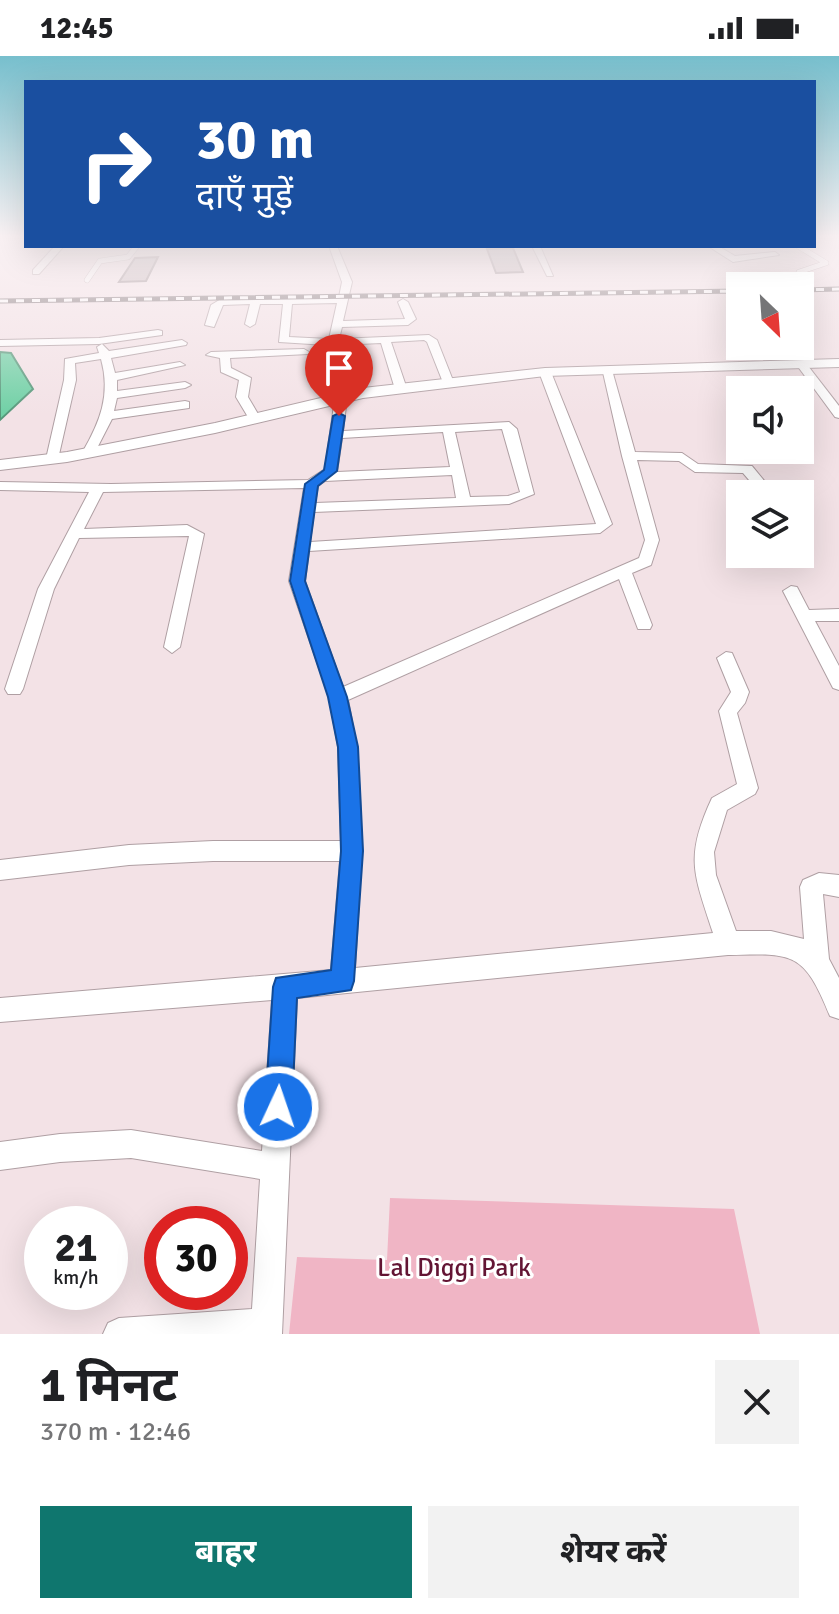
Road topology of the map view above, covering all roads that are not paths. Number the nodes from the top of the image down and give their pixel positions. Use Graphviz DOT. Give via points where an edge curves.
graph roads {
  1 [pos="345,297"];
  2 [pos="288,300"];
  3 [pos="344,300"];
  4 [pos="403,302"];
  5 [pos="255,305"];
  6 [pos="250,324"];
  7 [pos="338,324"];
  8 [pos="210,325"];
  9 [pos="158,333"];
  10 [pos="385,339"];
  11 [pos="99,341"];
  12 [pos="0,343"];
  13 [pos="182,343"];
  14 [pos="332,346"];
  15 [pos="105,355"];
  16 [pos="211,355"];
  17 [pos="225,355"];
  18 [pos="839,363"];
  19 [pos="801,364"];
  20 [pos="180,365"];
  21 [pos="606,370"];
  22 [pos="545,372"];
  23 [pos="112,377"];
  24 [pos="448,383"];
  25 [pos="185,385"];
  26 [pos="401,389"];
  27 [pos="112,395"];
  28 [pos="341,398"];
  29 [pos="185,405"];
  30 [pos="839,414"];
  31 [pos="108,416"];
  32 [pos="255,419"];
  33 [pos="448,428"];
  34 [pos="337,435"];
  35 [pos="88,453"];
  36 [pos="628,456"];
  37 [pos="52,459"];
  38 [pos="0,465"];
  39 [pos="457,471"];
  40 [pos="318,480"];
  41 [pos="756,480"];
  42 [pos="0,486"];
  43 [pos="98,488"];
  44 [pos="464,502"];
  45 [pos="307,508"];
  46 [pos="74,534"];
  47 [pos="301,547"];
  48 [pos="624,572"];
  49 [pos="791,591"];
  50 [pos="839,615"];
  51 [pos="804,616"];
  52 [pos="644,625"];
  53 [pos="172,647"];
  54 [pos="726,658"];
  55 [pos="839,683"];
  56 [pos="14,689"];
  57 [pos="338,697"];
  58 [pos="352,851"];
  59 [pos="0,870"];
  60 [pos="839,886"];
  61 [pos="728,943"];
  62 [pos="817,959"];
  63 [pos="342,981"];
  64 [pos="285,987"];
  65 [pos="839,1007"];
  66 [pos="0,1010"];
  67 [pos="0,1156"];
  68 [pos="275,1167"];
  69 [pos="266,1329"];
  70 [pos="119,1334"];
  1 -- 3 [label="street"];
  2 -- 3 [label="street"];
  2 -- 5 [label="street"];
  2 -- 14 [label="street" via="283,340"];
  3 -- 7 [label="street"];
  4 -- 7 [label="street" via="408,322"];
  5 -- 6 [label="street"];
  5 -- 8 [label="street" via="214,311"];
  7 -- 14 [label="street"];
  9 -- 11 [label="street"];
  10 -- 14 [label="street"];
  10 -- 24 [label="street" via="430,338"];
  10 -- 26 [label="street"];
  11 -- 12 [label="street"];
  11 -- 15 [label="street"];
  13 -- 15 [label="street"];
  14 -- 17 [label="street"];
  14 -- 28 [label="street"];
  15 -- 23 [label="street"];
  15 -- 37 [label="street" via="67,363 70,380"];
  16 -- 17 [label="street"];
  17 -- 32 [label="street" via="225,370 245,378 242,397"];
  18 -- 19 [label="street"];
  19 -- 21 [label="street"];
  19 -- 30 [label="street"];
  20 -- 23 [label="street"];
  21 -- 22 [label="street"];
  21 -- 36 [label="street"];
  22 -- 24 [label="street"];
  22 -- 47 [label="street" via="604,520 600,528"];
  23 -- 27 [label="street"];
  24 -- 26 [label="street"];
  25 -- 27 [label="street"];
  26 -- 28 [label="street"];
  27 -- 31 [label="street"];
  28 -- 32 [label="street"];
  28 -- 34 [label="street"];
  29 -- 31 [label="street"];
  31 -- 35 [label="street"];
  32 -- 35 [label="street"];
  33 -- 34 [label="street"];
  33 -- 39 [label="street"];
  33 -- 44 [label="street" via="509,427 527,490 522,498"];
  34 -- 40 [label="street" via="331,471"];
  35 -- 37 [label="street"];
  36 -- 41 [label="street" via="682,457 695,468 747,469"];
  36 -- 48 [label="street" via="652,540 646,561"];
  37 -- 38 [label="street"];
  39 -- 40 [label="street"];
  39 -- 44 [label="street"];
  40 -- 43 [label="street"];
  40 -- 45 [label="street"];
  42 -- 43 [label="street"];
  43 -- 46 [label="street"];
  44 -- 45 [label="street"];
  45 -- 47 [label="street"];
  46 -- 53 [label="street" via="197,534"];
  46 -- 56 [label="street" via="38,610"];
  47 -- 57 [label="street" via="297,581"];
  48 -- 52 [label="street"];
  48 -- 57 [label="street"];
  49 -- 51 [label="street"];
  50 -- 51 [label="street"];
  51 -- 55 [label="street"];
  54 -- 61 [label="street" via="740,692 728,711 748,788 719,804 703,852 705,875"];
  57 -- 58 [label="street" via="348,747"];
  58 -- 59 [label="street" via="143,854"];
  58 -- 63 [label="street"];
  60 -- 62 [label="street" via="811,887"];
  61 -- 62 [label="street" via="795,946"];
  61 -- 63 [label="street"];
  62 -- 65 [label="street"];
  63 -- 64 [label="street"];
  64 -- 66 [label="street"];
  64 -- 68 [label="street"];
  67 -- 68 [label="street" via="131,1144"];
  68 -- 69 [label="street"];
  69 -- 70 [label="street"];
}
